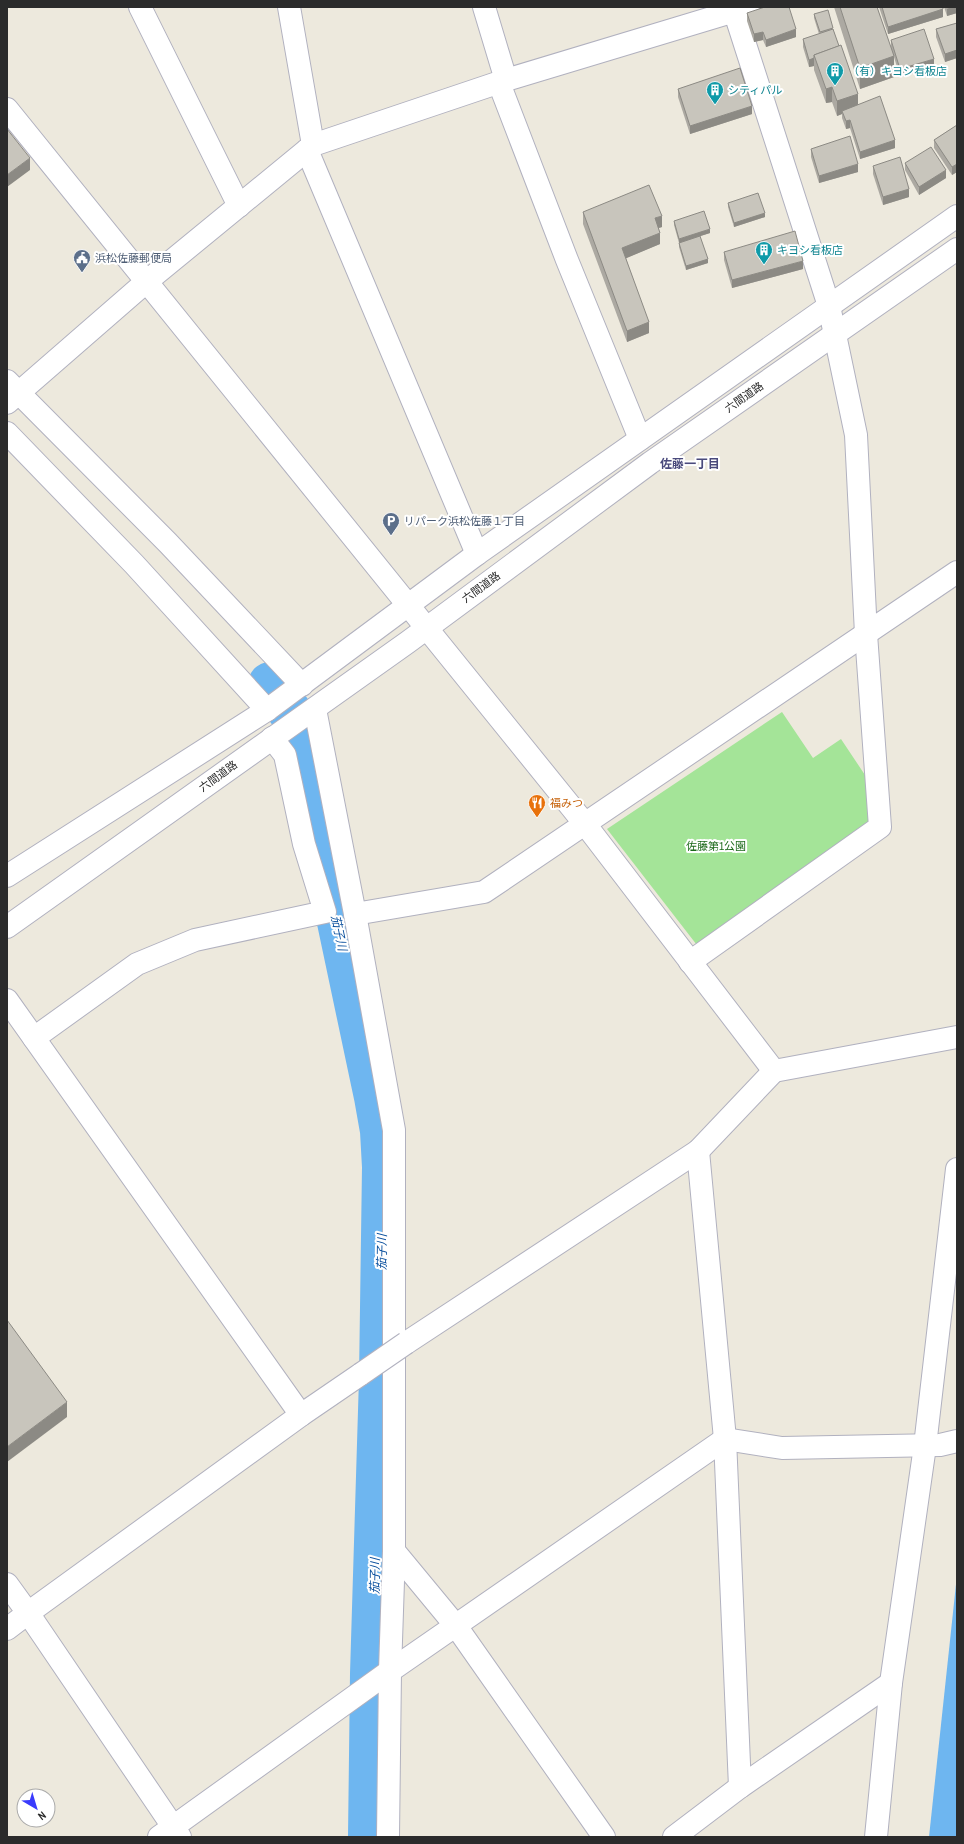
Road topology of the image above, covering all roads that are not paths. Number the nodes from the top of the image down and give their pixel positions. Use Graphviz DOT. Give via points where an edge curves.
graph roads {
  1 [pos="140,7"];
  2 [pos="289,7"];
  3 [pos="484,7"];
  4 [pos="739,9"];
  5 [pos="503,82"];
  6 [pos="7,109"];
  7 [pos="310,147"];
  8 [pos="239,206"];
  9 [pos="957,216"];
  10 [pos="957,249"];
  11 [pos="146,282"];
  12 [pos="829,306"];
  13 [pos="835,333"];
  14 [pos="11,393"];
  15 [pos="7,433"];
  16 [pos="640,439"];
  17 [pos="477,554"];
  18 [pos="957,572"];
  19 [pos="407,606"];
  20 [pos="426,628"];
  21 [pos="866,634"];
  22 [pos="302,685"];
  23 [pos="315,709"];
  24 [pos="267,710"];
  25 [pos="274,737"];
  26 [pos="585,824"];
  27 [pos="7,876"];
  28 [pos="355,914"];
  29 [pos="7,928"];
  30 [pos="690,962"];
  31 [pos="7,1000"];
  32 [pos="957,1037"];
  33 [pos="34,1038"];
  34 [pos="774,1071"];
  35 [pos="698,1150"];
  36 [pos="957,1169"];
  37 [pos="300,1415"];
  38 [pos="725,1440"];
  39 [pos="941,1444"];
  40 [pos="394,1550"];
  41 [pos="7,1584"];
  42 [pos="28,1614"];
  43 [pos="456,1626"];
  44 [pos="7,1629"];
  45 [pos="390,1671"];
  46 [pos="891,1683"];
  47 [pos="740,1787"];
  48 [pos="170,1834"];
  49 [pos="388,1837"];
  50 [pos="604,1837"];
  51 [pos="674,1837"];
  52 [pos="876,1837"];
  1 -- 8 [label="street"];
  2 -- 7 [label="street"];
  3 -- 5 [label="street"];
  4 -- 5 [label="street"];
  4 -- 12 [label="street"];
  5 -- 7 [label="street"];
  5 -- 16 [label="street" via="567,260"];
  6 -- 11 [label="street"];
  7 -- 8 [label="street"];
  7 -- 17 [label="street"];
  8 -- 11 [label="street"];
  9 -- 12 [label="street"];
  10 -- 13 [label="street, 六間道路"];
  11 -- 14 [label="street"];
  11 -- 19 [label="street"];
  12 -- 13 [label="street"];
  12 -- 16 [label="street"];
  13 -- 20 [label="street, 六間道路" via="650,463"];
  13 -- 21 [label="street" via="856,435"];
  14 -- 22 [label="street" via="168,543"];
  15 -- 24 [label="street" via="134,564"];
  16 -- 17 [label="street"];
  17 -- 19 [label="street"];
  18 -- 21 [label="street"];
  19 -- 20 [label="street"];
  19 -- 22 [label="street"];
  20 -- 23 [label="street, 六間道路"];
  20 -- 26 [label="street"];
  21 -- 26 [label="street"];
  21 -- 30 [label="street" via="880,827"];
  22 -- 24 [label="street"];
  23 -- 25 [label="street, 六間道路"];
  23 -- 28 [label="street"];
  24 -- 27 [label="street"];
  25 -- 29 [label="street, 六間道路"];
  25 -- 33 [label="street" via="285,755 304,844 325,912 195,940 137,964"];
  26 -- 28 [label="street" via="484,892"];
  26 -- 30 [label="street"];
  28 -- 40 [label="street" via="394,1130"];
  30 -- 34 [label="street"];
  31 -- 33 [label="street"];
  32 -- 34 [label="street"];
  33 -- 37 [label="street"];
  34 -- 35 [label="street"];
  35 -- 37 [label="street, bridge"];
  35 -- 38 [label="street"];
  36 -- 39 [label="street"];
  37 -- 42 [label="street"];
  38 -- 39 [label="street" via="782,1448"];
  38 -- 43 [label="street"];
  38 -- 47 [label="street"];
  39 -- 46 [label="street"];
  40 -- 43 [label="street"];
  40 -- 45 [label="street"];
  41 -- 42 [label="street"];
  42 -- 44 [label="street"];
  42 -- 48 [label="street"];
  43 -- 45 [label="street"];
  43 -- 50 [label="street"];
  45 -- 48 [label="street"];
  45 -- 49 [label="street"];
  46 -- 47 [label="street"];
  46 -- 52 [label="street"];
  47 -- 51 [label="street"];
}
